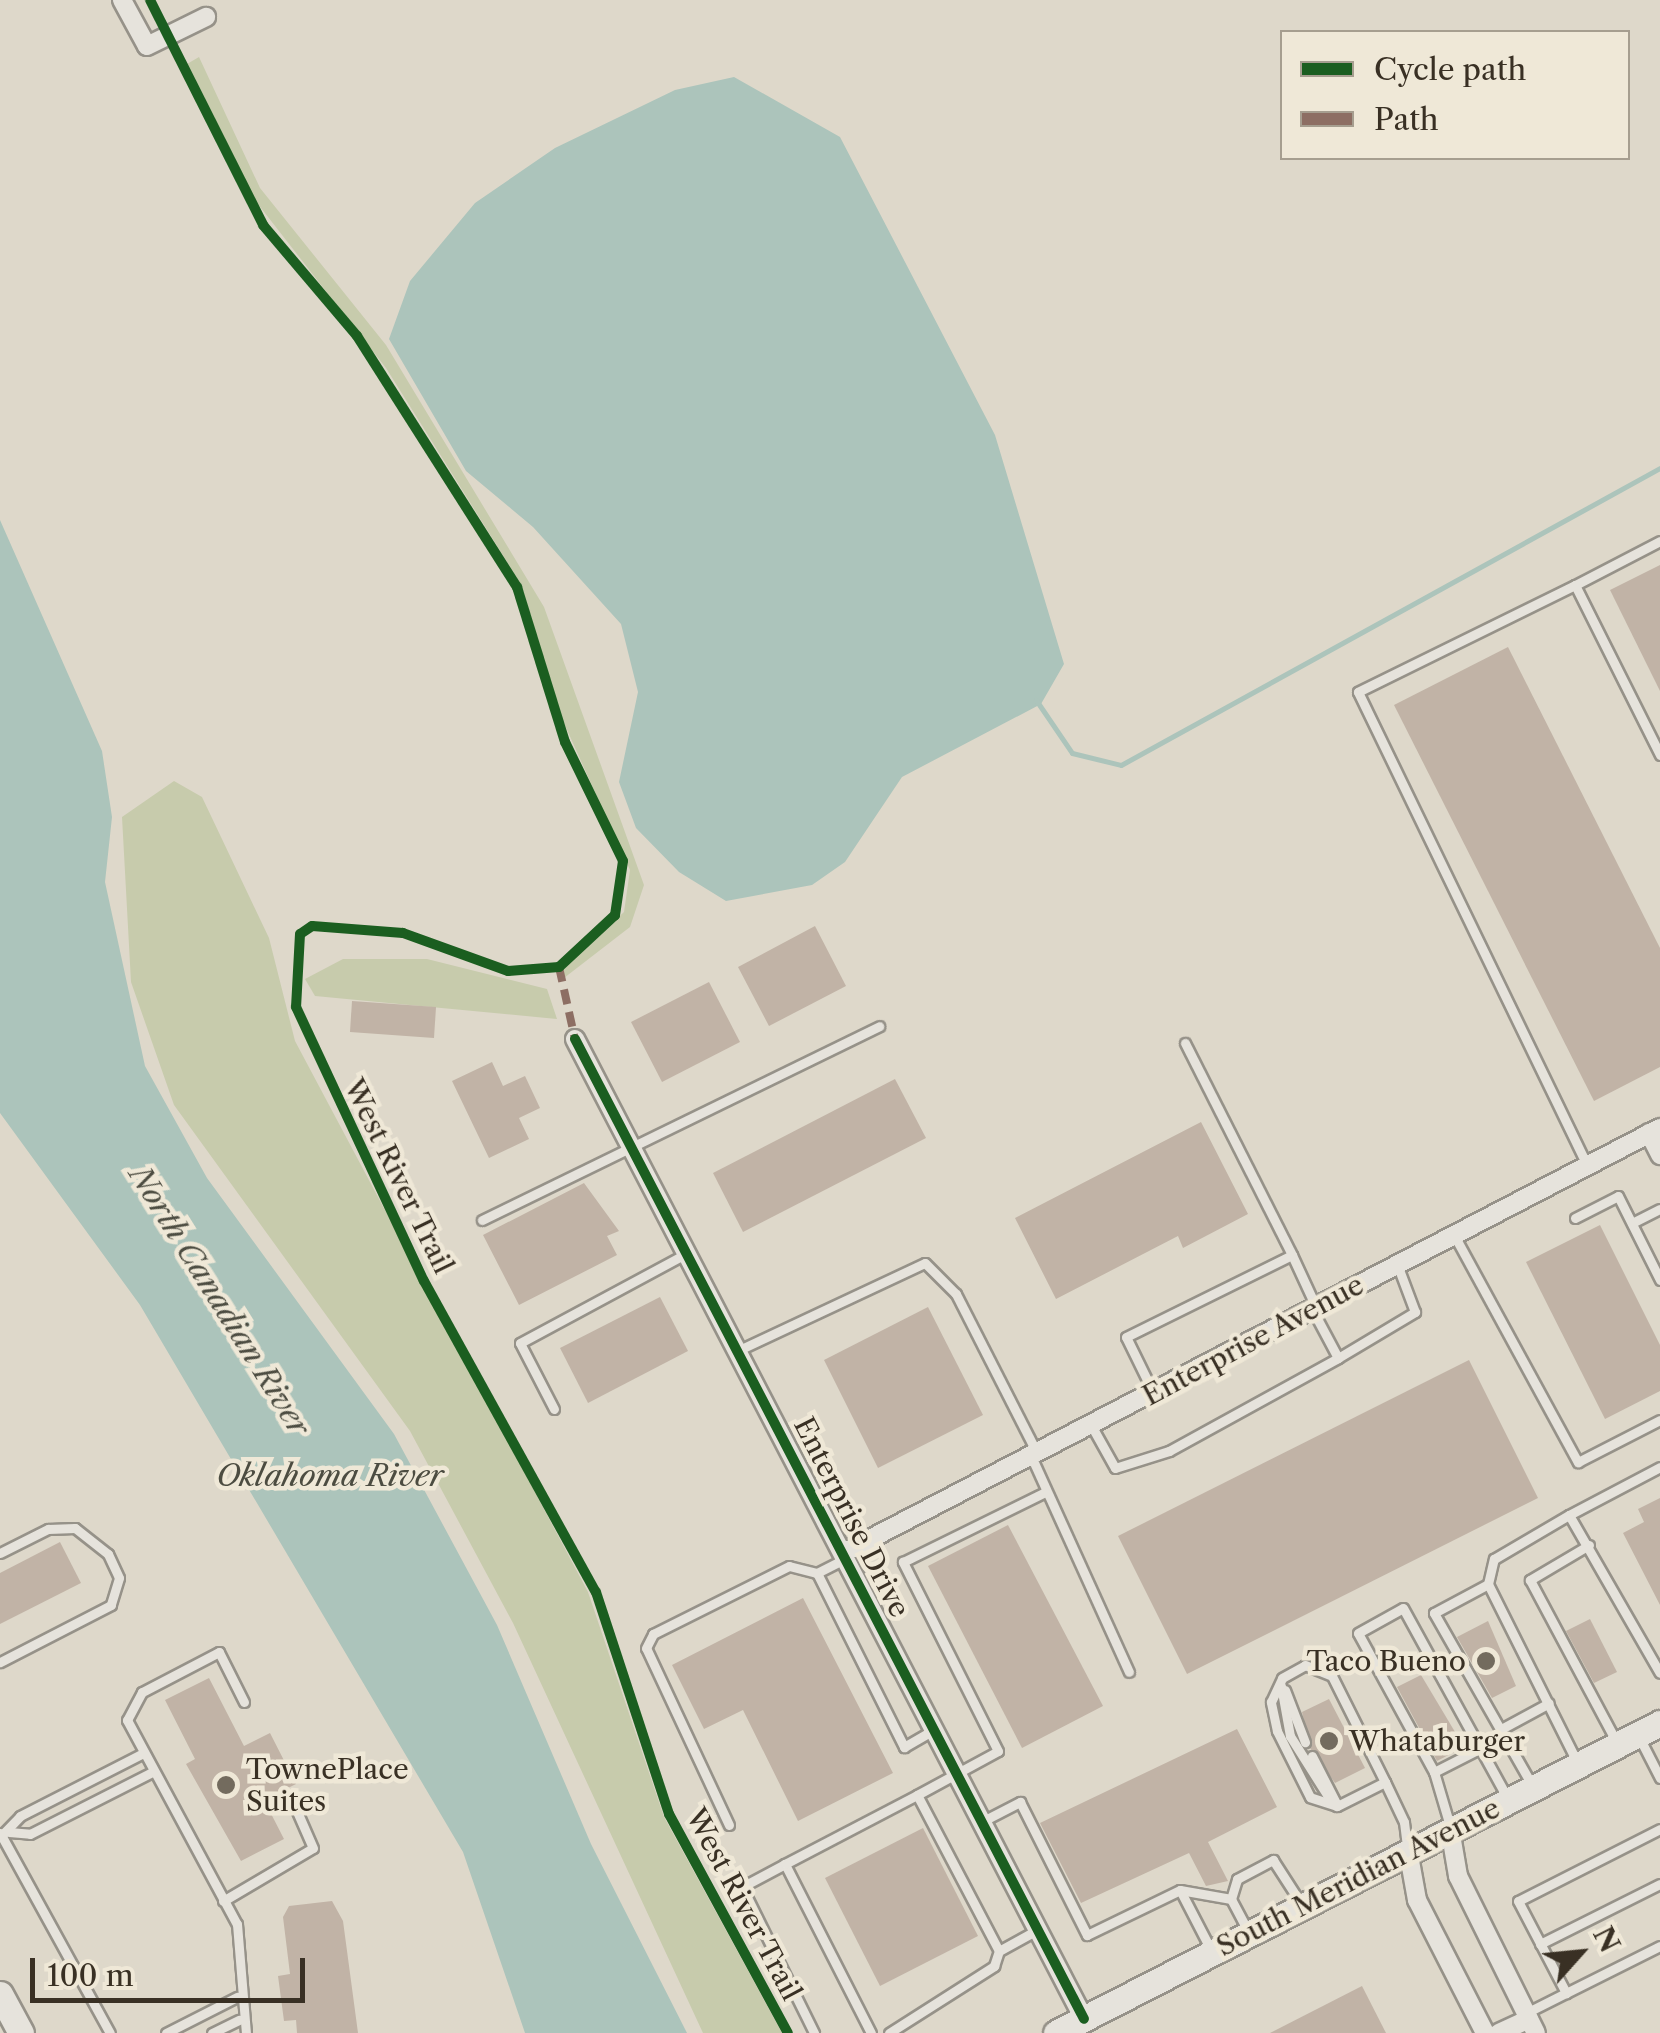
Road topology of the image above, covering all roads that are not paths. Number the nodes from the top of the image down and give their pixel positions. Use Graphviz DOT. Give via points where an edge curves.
graph roads {
  1 [pos="122,0"];
  2 [pos="206,16"];
  3 [pos="1660,541"];
  4 [pos="1575,585"];
  5 [pos="1660,755"];
  6 [pos="879,1026"];
  7 [pos="575,1038"];
  8 [pos="1185,1043"];
  9 [pos="1654,1130"];
  10 [pos="634,1151"];
  11 [pos="1660,1155"];
  12 [pos="1587,1165"];
  13 [pos="1660,1209"];
  14 [pos="1575,1218"];
  15 [pos="482,1220"];
  16 [pos="1632,1223"];
  17 [pos="1454,1234"];
  18 [pos="688,1253"];
  19 [pos="1292,1255"];
  20 [pos="1397,1264"];
  21 [pos="1660,1280"];
  22 [pos="1314,1308"];
  23 [pos="739,1350"];
  24 [pos="1338,1358"];
  25 [pos="1153,1392"];
  26 [pos="554,1409"];
  27 [pos="1660,1420"];
  28 [pos="1091,1425"];
  29 [pos="1034,1454"];
  30 [pos="1660,1467"];
  31 [pos="1045,1492"];
  32 [pos="1570,1515"];
  33 [pos="1589,1546"];
  34 [pos="0,1553"];
  35 [pos="846,1555"];
  36 [pos="817,1573"];
  37 [pos="1488,1584"];
  38 [pos="0,1662"];
  39 [pos="1130,1672"];
  40 [pos="1660,1673"];
  41 [pos="1282,1678"];
  42 [pos="244,1702"];
  43 [pos="1548,1702"];
  44 [pos="935,1728"];
  45 [pos="1502,1728"];
  46 [pos="1639,1734"];
  47 [pos="1305,1742"];
  48 [pos="1477,1750"];
  49 [pos="143,1753"];
  50 [pos="1312,1756"];
  51 [pos="1578,1764"];
  52 [pos="152,1772"];
  53 [pos="1434,1772"];
  54 [pos="958,1773"];
  55 [pos="1660,1778"];
  56 [pos="1386,1782"];
  57 [pos="1533,1788"];
  58 [pos="72,1789"];
  59 [pos="917,1795"];
  60 [pos="1508,1800"];
  61 [pos="1337,1806"];
  62 [pos="82,1808"];
  63 [pos="296,1809"];
  64 [pos="983,1822"];
  65 [pos="729,1825"];
  66 [pos="1450,1829"];
  67 [pos="1660,1829"];
  68 [pos="3,1835"];
  69 [pos="1408,1850"];
  70 [pos="785,1864"];
  71 [pos="1660,1884"];
  72 [pos="1180,1890"];
  73 [pos="1231,1899"];
  74 [pos="223,1901"];
  75 [pos="1302,1906"];
  76 [pos="1038,1930"];
  77 [pos="1250,1933"];
  78 [pos="1540,1944"];
  79 [pos="1660,1946"];
  80 [pos="998,1951"];
  81 [pos="1212,1952"];
  82 [pos="1566,1993"];
  83 [pos="0,1994"];
  84 [pos="237,1997"];
  85 [pos="1084,2019"];
  86 [pos="239,2020"];
  87 [pos="1530,2022"];
  88 [pos="173,2031"];
  89 [pos="21,2033"];
  90 [pos="110,2033"];
  91 [pos="212,2033"];
  92 [pos="246,2033"];
  93 [pos="814,2033"];
  94 [pos="872,2033"];
  95 [pos="889,2033"];
  96 [pos="1056,2033"];
  97 [pos="1486,2033"];
  98 [pos="1499,2033"];
  1 -- 2 [label="street" via="146,46"];
  3 -- 4 [label="lane"];
  4 -- 5 [label="lane"];
  4 -- 12 [label="lane" via="1358,692"];
  6 -- 10 [label="lane"];
  7 -- 10 [label="street, Enterprise Drive"];
  8 -- 19 [label="lane"];
  9 -- 11 [label="street"];
  9 -- 12 [label="street, Enterprise Avenue"];
  10 -- 15 [label="lane" via="612,1152"];
  10 -- 18 [label="street, Enterprise Drive"];
  12 -- 17 [label="street, Enterprise Avenue"];
  13 -- 16 [label="lane"];
  14 -- 16 [label="lane" via="1618,1196"];
  16 -- 21 [label="lane"];
  17 -- 20 [label="street, Enterprise Avenue"];
  17 -- 27 [label="lane" via="1578,1462"];
  18 -- 23 [label="street, Enterprise Drive"];
  18 -- 26 [label="lane" via="520,1344"];
  19 -- 22 [label="lane"];
  19 -- 25 [label="lane" via="1126,1337"];
  20 -- 22 [label="street, Enterprise Avenue"];
  20 -- 24 [label="lane" via="1415,1312"];
  22 -- 24 [label="lane"];
  22 -- 25 [label="street, Enterprise Avenue"];
  23 -- 29 [label="lane" via="926,1263 956,1294"];
  23 -- 35 [label="street, Enterprise Drive"];
  24 -- 28 [label="lane" via="1129,1471 1115,1468"];
  25 -- 28 [label="street, Enterprise Avenue"];
  28 -- 29 [label="street, Enterprise Avenue"];
  29 -- 31 [label="lane"];
  29 -- 35 [label="street, Enterprise Avenue"];
  30 -- 32 [label="lane"];
  31 -- 39 [label="lane"];
  31 -- 54 [label="lane" via="903,1562 998,1752"];
  32 -- 33 [label="lane"];
  32 -- 37 [label="lane" via="1494,1559"];
  33 -- 40 [label="lane"];
  33 -- 46 [label="lane" via="1530,1580"];
  34 -- 38 [label="lane" via="48,1529 75,1528 108,1554 119,1578 112,1606"];
  35 -- 36 [label="lane"];
  35 -- 44 [label="street, Enterprise Drive"];
  36 -- 44 [label="lane" via="904,1747"];
  36 -- 65 [label="lane" via="790,1566 648,1638 647,1657"];
  37 -- 43 [label="lane"];
  37 -- 45 [label="lane" via="1434,1613"];
  41 -- 47 [label="lane"];
  41 -- 56 [label="lane" via="1305,1666 1332,1676"];
  41 -- 61 [label="lane" via="1271,1702 1276,1731 1310,1797"];
  42 -- 49 [label="lane" via="219,1652 151,1686 128,1711"];
  43 -- 45 [label="lane"];
  43 -- 51 [label="lane"];
  44 -- 54 [label="street, Enterprise Drive"];
  45 -- 57 [label="lane"];
  46 -- 51 [label="main road, South Meridian Avenue"];
  46 -- 55 [label="lane"];
  48 -- 53 [label="lane"];
  48 -- 53 [label="lane" via="1403,1608 1358,1633"];
  48 -- 60 [label="lane"];
  49 -- 52 [label="lane"];
  49 -- 58 [label="lane"];
  50 -- 61 [label="lane"];
  51 -- 57 [label="main road, South Meridian Avenue"];
  52 -- 62 [label="lane"];
  52 -- 74 [label="lane"];
  53 -- 66 [label="lane"];
  54 -- 59 [label="lane"];
  54 -- 64 [label="street, Enterprise Drive"];
  56 -- 61 [label="lane"];
  56 -- 69 [label="lane"];
  57 -- 60 [label="main road, South Meridian Avenue"];
  58 -- 62 [label="lane"];
  58 -- 68 [label="lane" via="20,1816"];
  59 -- 70 [label="lane"];
  59 -- 80 [label="lane"];
  60 -- 66 [label="main road, South Meridian Avenue"];
  62 -- 68 [label="lane" via="30,1834"];
  63 -- 74 [label="lane" via="312,1848"];
  64 -- 72 [label="lane" via="1020,1802 1088,1935"];
  64 -- 76 [label="street, Enterprise Drive"];
  66 -- 69 [label="main road, South Meridian Avenue"];
  66 -- 87 [label="street" via="1458,1876"];
  67 -- 78 [label="lane" via="1518,1901"];
  68 -- 90 [label="lane"];
  69 -- 75 [label="main road, South Meridian Avenue"];
  69 -- 97 [label="street" via="1417,1900"];
  70 -- 93 [label="lane" via="742,1888"];
  70 -- 94 [label="lane"];
  71 -- 78 [label="lane"];
  72 -- 73 [label="lane"];
  72 -- 81 [label="lane"];
  73 -- 75 [label="lane" via="1237,1879 1273,1860"];
  73 -- 77 [label="lane"];
  74 -- 84 [label="lane" via="242,1953"];
  75 -- 77 [label="main road, South Meridian Avenue"];
  76 -- 80 [label="lane"];
  76 -- 85 [label="street, Enterprise Drive"];
  77 -- 81 [label="main road, South Meridian Avenue"];
  78 -- 82 [label="lane"];
  79 -- 82 [label="lane"];
  80 -- 95 [label="lane" via="994,1966"];
  81 -- 85 [label="main road, South Meridian Avenue"];
  82 -- 87 [label="lane"];
  83 -- 89 [label="main road"];
  84 -- 86 [label="lane"];
  84 -- 88 [label="lane"];
  85 -- 96 [label="main road, South Meridian Avenue"];
  86 -- 91 [label="lane"];
  86 -- 92 [label="lane"];
  87 -- 98 [label="street"];
}
